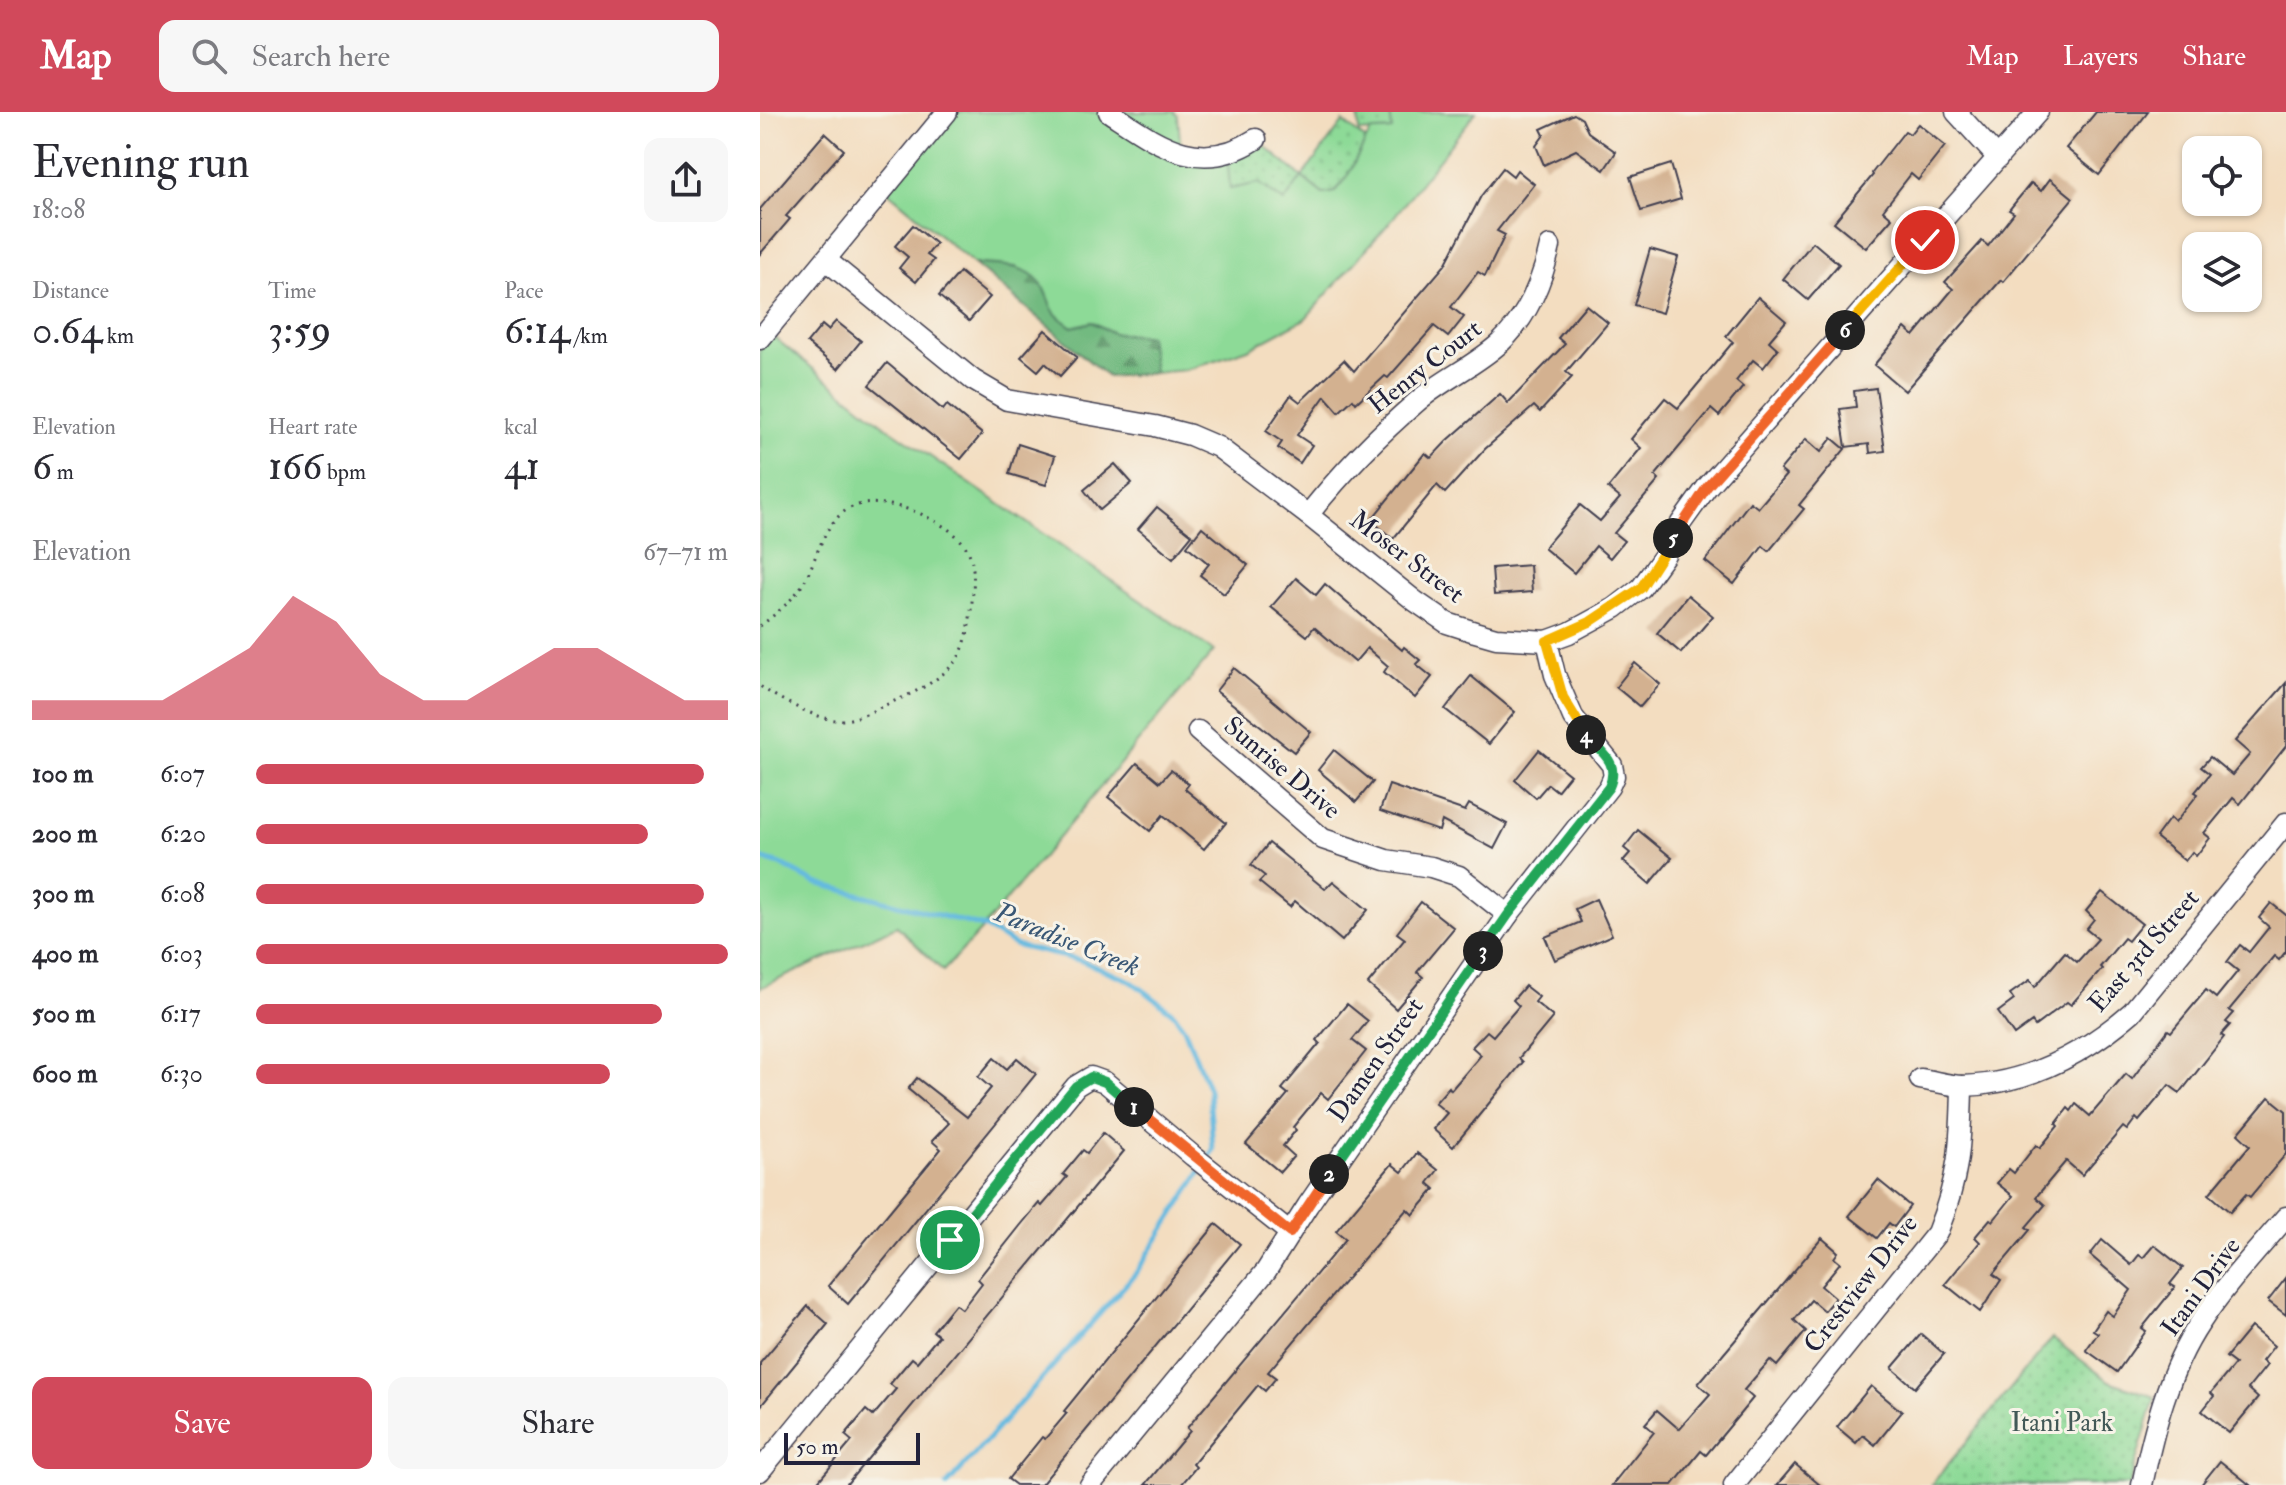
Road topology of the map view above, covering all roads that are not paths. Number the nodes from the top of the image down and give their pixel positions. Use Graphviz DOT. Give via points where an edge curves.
graph roads {
  1 [pos="947,112"];
  2 [pos="1109,112"];
  3 [pos="1956,112"];
  4 [pos="2038,112"];
  5 [pos="1256,139"];
  6 [pos="1998,158"];
  7 [pos="1550,246"];
  8 [pos="826,260"];
  9 [pos="760,339"];
  10 [pos="1308,515"];
  11 [pos="1547,641"];
  12 [pos="1198,731"];
  13 [pos="2286,823"];
  14 [pos="1508,915"];
  15 [pos="1920,1079"];
  16 [pos="1962,1086"];
  17 [pos="2286,1217"];
  18 [pos="1290,1233"];
  19 [pos="760,1471"];
  20 [pos="1090,1485"];
  21 [pos="1734,1485"];
  22 [pos="2142,1485"];
  1 -- 8 [label="street"];
  2 -- 5 [label="street" via="1161,145 1195,155 1227,152"];
  3 -- 6 [label="street"];
  4 -- 6 [label="street, Moser Street"];
  6 -- 11 [label="street, Moser Street" via="1707,487 1641,588 1590,622"];
  7 -- 10 [label="street, Henry Court" via="1528,310 1501,343 1387,427"];
  8 -- 9 [label="street"];
  8 -- 10 [label="street, Moser Street" via="973,380 1007,400 1190,435 1218,447"];
  10 -- 11 [label="street, Moser Street" via="1447,623 1496,638"];
  11 -- 14 [label="street, Damen Street" via="1563,697 1612,765 1614,776"];
  12 -- 14 [label="street, Sunrise Drive" via="1323,839 1459,876"];
  13 -- 16 [label="street, East 3rd Street" via="2132,1012 2106,1034 2052,1067"];
  14 -- 18 [label="street, Damen Street"];
  15 -- 16 [label="street, East 3rd Street"];
  16 -- 21 [label="street, Crestview Drive" via="1958,1169 1937,1233"];
  17 -- 22 [label="street, Itani Drive" via="2200,1323 2171,1378"];
  18 -- 19 [label="street" via="1105,1082 1091,1077 1076,1086"];
  18 -- 20 [label="street, Damen Street" via="1266,1271"];
}
